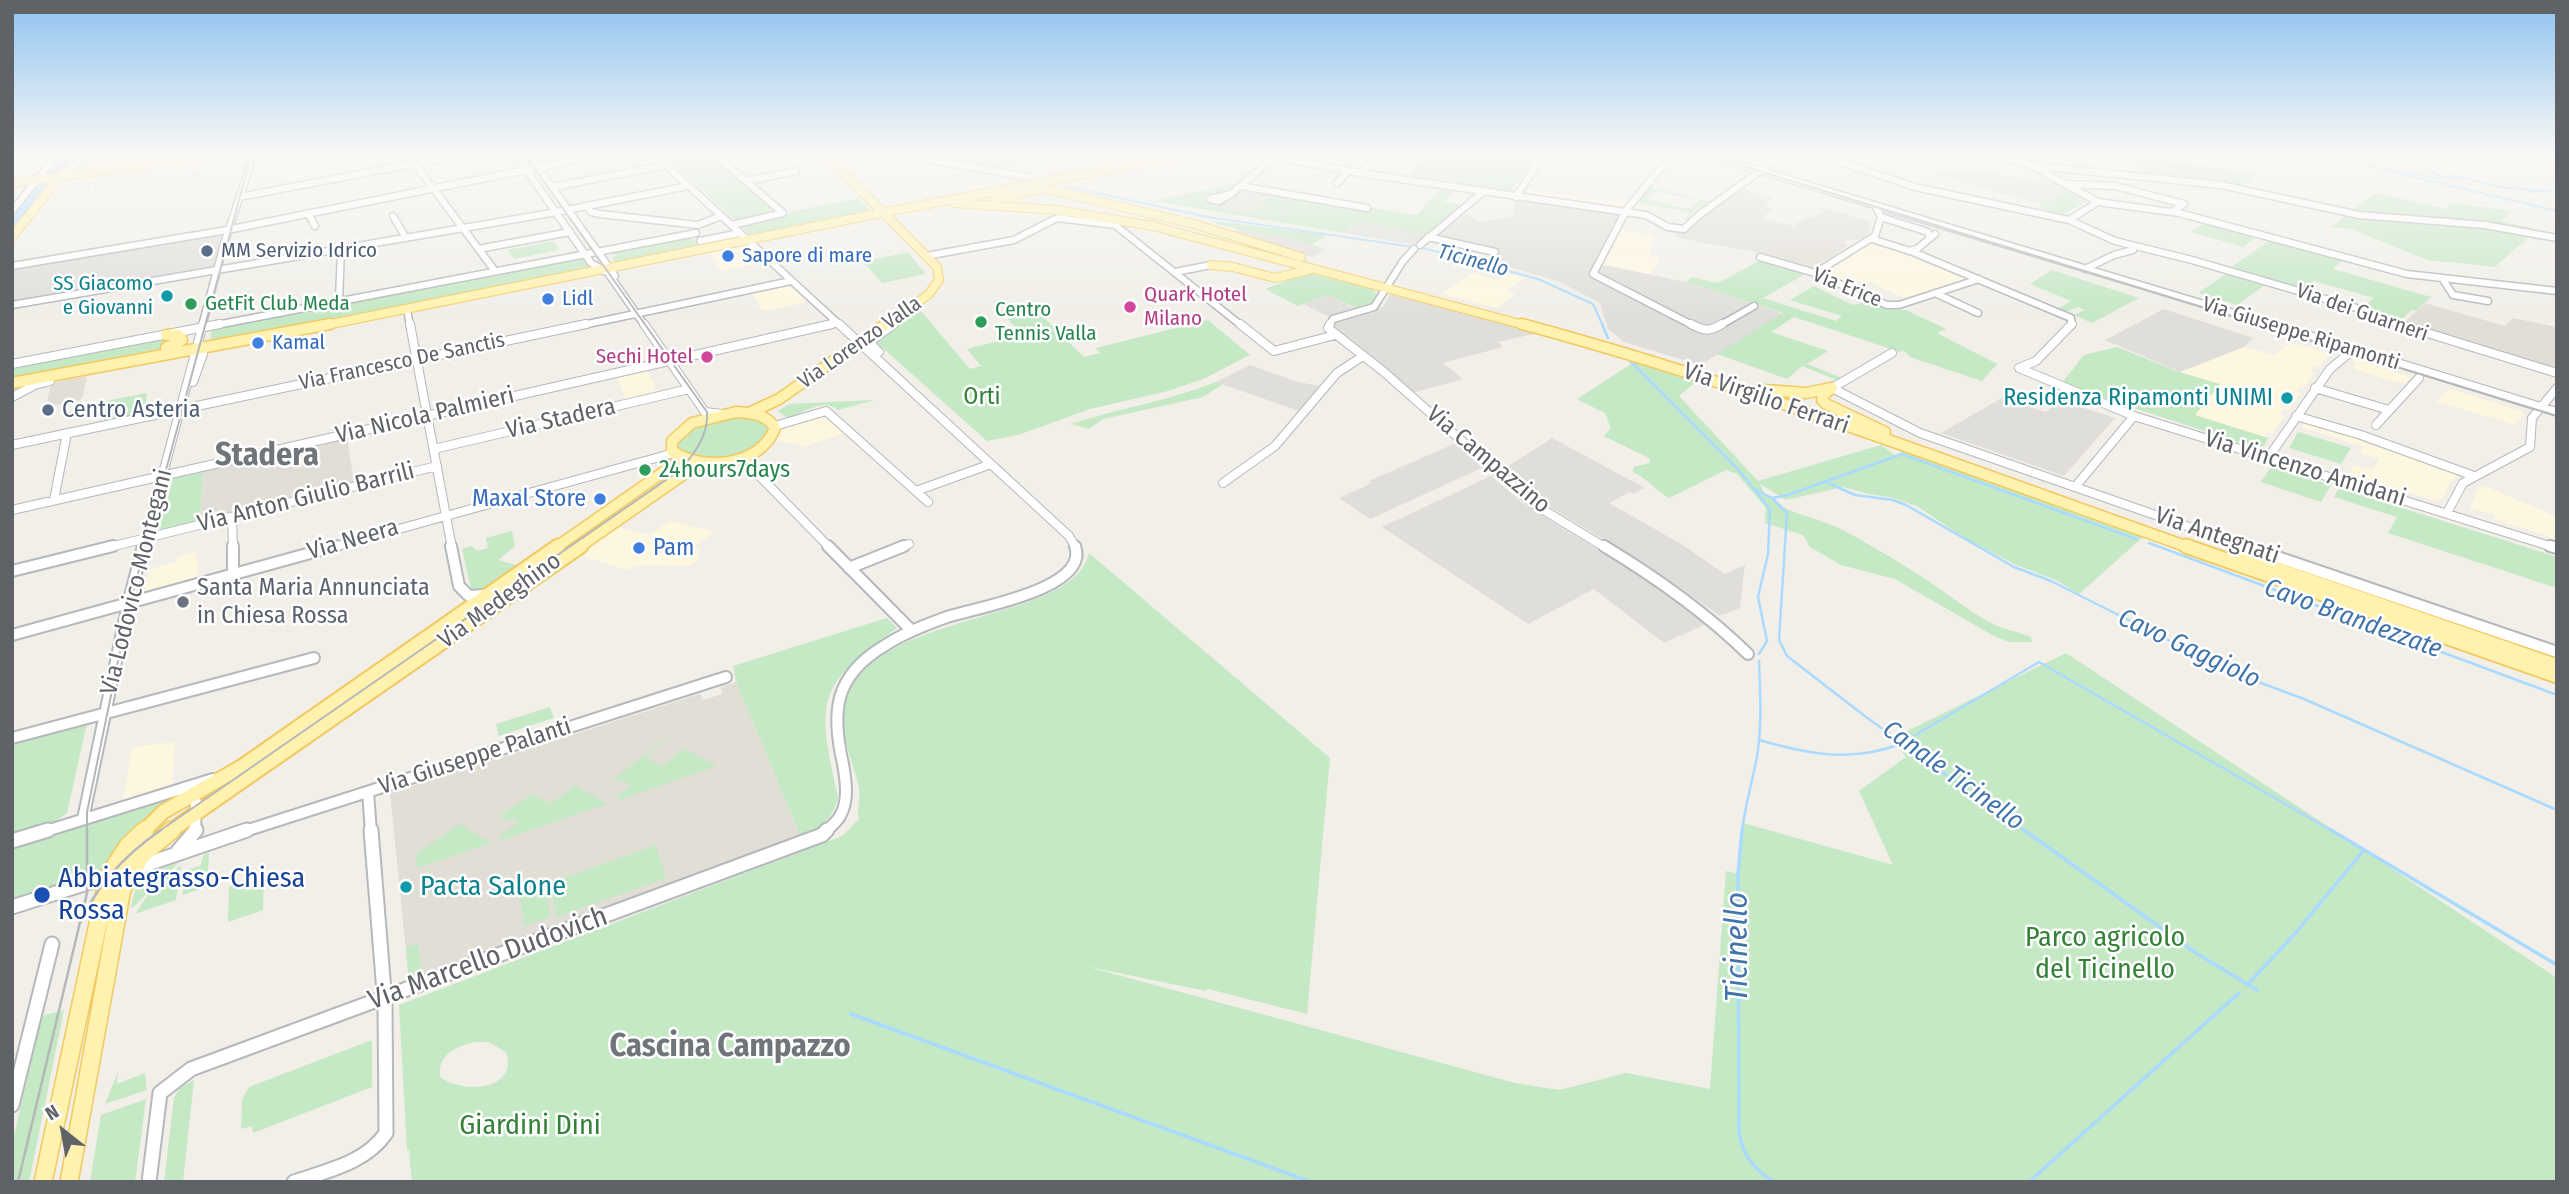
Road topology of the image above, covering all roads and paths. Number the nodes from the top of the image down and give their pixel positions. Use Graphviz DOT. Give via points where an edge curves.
graph roads {
  1 [pos="1876,207"];
  2 [pos="35,208"];
  3 [pos="235,208"];
  4 [pos="334,208"];
  5 [pos="448,208"];
  6 [pos="554,208"];
  7 [pos="580,208"];
  8 [pos="588,208"];
  9 [pos="712,208"];
  10 [pos="777,208"];
  11 [pos="881,208"];
  12 [pos="882,208"];
  13 [pos="917,208"];
  14 [pos="929,208"];
  15 [pos="1018,208"];
  16 [pos="1043,208"];
  17 [pos="1060,208"];
  18 [pos="1128,208"];
  19 [pos="1464,208"];
  20 [pos="1595,208"];
  21 [pos="1629,208"];
  22 [pos="1709,208"];
  23 [pos="1878,208"];
  24 [pos="2011,208"];
  25 [pos="2089,208"];
  26 [pos="2146,208"];
  27 [pos="2178,208"];
  28 [pos="2326,208"];
  29 [pos="570,210"];
  30 [pos="1057,210"];
  31 [pos="2173,211"];
  32 [pos="557,212"];
  33 [pos="1626,212"];
  34 [pos="308,213"];
  35 [pos="1081,213"];
  36 [pos="888,214"];
  37 [pos="393,216"];
  38 [pos="721,216"];
  39 [pos="1881,217"];
  40 [pos="2069,220"];
  41 [pos="732,225"];
  42 [pos="315,226"];
  43 [pos="463,228"];
  44 [pos="1944,228"];
  45 [pos="228,229"];
  46 [pos="697,229"];
  47 [pos="569,232"];
  48 [pos="740,233"];
  49 [pos="2095,233"];
  50 [pos="12,237"];
  51 [pos="909,237"];
  52 [pos="1428,237"];
  53 [pos="1930,237"];
  54 [pos="407,238"];
  55 [pos="2557,238"];
  56 [pos="1872,239"];
  57 [pos="700,241"];
  58 [pos="749,241"];
  59 [pos="1220,243"];
  60 [pos="2114,247"];
  61 [pos="2128,248"];
  62 [pos="341,249"];
  63 [pos="478,249"];
  64 [pos="706,249"];
  65 [pos="600,251"];
  66 [pos="1909,251"];
  67 [pos="1495,252"];
  68 [pos="585,254"];
  69 [pos="926,256"];
  70 [pos="2110,256"];
  71 [pos="1760,257"];
  72 [pos="1211,265"];
  73 [pos="12,266"];
  74 [pos="594,268"];
  75 [pos="612,268"];
  76 [pos="219,269"];
  77 [pos="2088,269"];
  78 [pos="495,271"];
  79 [pos="1324,271"];
  80 [pos="1175,272"];
  81 [pos="1815,273"];
  82 [pos="1979,279"];
  83 [pos="791,281"];
  84 [pos="2444,281"];
  85 [pos="1388,285"];
  86 [pos="2557,291"];
  87 [pos="1935,293"];
  88 [pos="340,301"];
  89 [pos="2488,301"];
  90 [pos="12,304"];
  91 [pos="1754,306"];
  92 [pos="407,309"];
  93 [pos="637,313"];
  94 [pos="1979,313"];
  95 [pos="900,314"];
  96 [pos="837,323"];
  97 [pos="203,327"];
  98 [pos="166,335"];
  99 [pos="1335,335"];
  100 [pos="860,343"];
  101 [pos="197,348"];
  102 [pos="1892,353"];
  103 [pos="2347,355"];
  104 [pos="1363,356"];
  105 [pos="114,359"];
  106 [pos="416,359"];
  107 [pos="676,361"];
  108 [pos="882,362"];
  109 [pos="12,365"];
  110 [pos="2557,373"];
  111 [pos="2419,377"];
  112 [pos="12,381"];
  113 [pos="1834,387"];
  114 [pos="2315,388"];
  115 [pos="2557,388"];
  116 [pos="689,389"];
  117 [pos="1765,390"];
  118 [pos="12,397"];
  119 [pos="779,399"];
  120 [pos="180,410"];
  121 [pos="2389,410"];
  122 [pos="2539,411"];
  123 [pos="2557,412"];
  124 [pos="749,413"];
  125 [pos="723,414"];
  126 [pos="427,416"];
  127 [pos="701,416"];
  128 [pos="763,416"];
  129 [pos="2134,416"];
  130 [pos="2296,416"];
  131 [pos="2557,419"];
  132 [pos="2376,425"];
  133 [pos="775,426"];
  134 [pos="1885,432"];
  135 [pos="67,433"];
  136 [pos="12,445"];
  137 [pos="434,449"];
  138 [pos="676,453"];
  139 [pos="742,458"];
  140 [pos="2268,458"];
  141 [pos="700,463"];
  142 [pos="991,464"];
  143 [pos="437,466"];
  144 [pos="163,475"];
  145 [pos="2474,476"];
  146 [pos="1223,483"];
  147 [pos="2075,487"];
  148 [pos="916,491"];
  149 [pos="54,500"];
  150 [pos="928,502"];
  151 [pos="12,510"];
  152 [pos="2447,513"];
  153 [pos="446,514"];
  154 [pos="232,517"];
  155 [pos="145,538"];
  156 [pos="909,544"];
  157 [pos="2557,550"];
  158 [pos="849,568"];
  159 [pos="12,571"];
  160 [pos="233,574"];
  161 [pos="489,594"];
  162 [pos="128,604"];
  163 [pos="912,631"];
  164 [pos="12,635"];
  165 [pos="2557,652"];
  166 [pos="1748,654"];
  167 [pos="314,658"];
  168 [pos="2557,666"];
  169 [pos="2557,676"];
  170 [pos="726,677"];
  171 [pos="105,713"];
  172 [pos="12,737"];
  173 [pos="228,775"];
  174 [pos="368,792"];
  175 [pos="169,794"];
  176 [pos="190,795"];
  177 [pos="198,812"];
  178 [pos="83,819"];
  179 [pos="196,831"];
  180 [pos="225,836"];
  181 [pos="12,841"];
  182 [pos="169,857"];
  183 [pos="129,870"];
  184 [pos="108,877"];
  185 [pos="12,907"];
  186 [pos="52,944"];
  187 [pos="385,997"];
  188 [pos="16,1080"];
  189 [pos="12,1105"];
  190 [pos="43,1182"];
  191 [pos="69,1182"];
  192 [pos="149,1182"];
  193 [pos="294,1182"];
  1 -- 39 [label="street"];
  2 -- 50 [label="main road"];
  3 -- 45 [label="street"];
  4 -- 34 [label="street"];
  5 -- 43 [label="street"];
  6 -- 32 [label="street"];
  7 -- 29 [label="street"];
  8 -- 46 [label="street" via="600,214"];
  9 -- 38 [label="street"];
  10 -- 41 [label="street" via="783,213"];
  11 -- 36 [label="main road"];
  12 -- 36 [label="main road"];
  13 -- 36 [label="main road"];
  14 -- 36 [label="main road"];
  15 -- 30 [label="main road, Via Virgilio Ferrari"];
  16 -- 30 [label="main road"];
  17 -- 35 [label="main road"];
  18 -- 85 [label="main road, Via Virgilio Ferrari"];
  19 -- 52 [label="street"];
  20 -- 33 [label="street"];
  21 -- 33 [label="street"];
  22 -- 33 [label="street" via="1688,228 1668,227 1650,216"];
  23 -- 44 [label="street, Via Giuseppe Ripamonti"];
  24 -- 40 [label="street"];
  25 -- 40 [label="street"];
  26 -- 31 [label="street"];
  27 -- 31 [label="street"];
  28 -- 55 [label="street" via="2360,215 2485,225"];
  29 -- 32 [label="street"];
  29 -- 65 [label="street"];
  30 -- 35 [label="main road, Via Virgilio Ferrari"];
  31 -- 86 [label="street" via="2385,270"];
  32 -- 43 [label="street"];
  32 -- 47 [label="street"];
  33 -- 91 [label="street" via="1593,274 1704,331"];
  34 -- 42 [label="street"];
  34 -- 45 [label="street"];
  35 -- 59 [label="main road, Via Virgilio Ferrari"];
  36 -- 51 [label="main road"];
  36 -- 58 [label="main road"];
  37 -- 54 [label="street"];
  38 -- 41 [label="street"];
  38 -- 46 [label="street"];
  39 -- 53 [label="street" via="1928,232"];
  39 -- 56 [label="street"];
  40 -- 49 [label="street"];
  41 -- 48 [label="street"];
  43 -- 54 [label="street"];
  43 -- 63 [label="street"];
  44 -- 53 [label="street"];
  44 -- 77 [label="street, Via Giuseppe Ripamonti"];
  45 -- 73 [label="street"];
  45 -- 76 [label="street"];
  46 -- 57 [label="street"];
  46 -- 65 [label="street"];
  47 -- 63 [label="street"];
  47 -- 68 [label="street"];
  48 -- 57 [label="street"];
  48 -- 58 [label="street"];
  49 -- 60 [label="street"];
  49 -- 61 [label="street"];
  51 -- 69 [label="main road"];
  52 -- 67 [label="street"];
  52 -- 85 [label="street"];
  53 -- 66 [label="street"];
  54 -- 62 [label="street"];
  56 -- 66 [label="street"];
  56 -- 81 [label="street"];
  57 -- 64 [label="street"];
  58 -- 64 [label="main road"];
  58 -- 83 [label="street"];
  59 -- 72 [label="main road" via="1240,255"];
  59 -- 79 [label="main road, Via Virgilio Ferrari"];
  60 -- 61 [label="street"];
  60 -- 70 [label="street"];
  61 -- 70 [label="street"];
  61 -- 110 [label="street, Via dei Guarneri" via="2360,309 2421,333"];
  62 -- 76 [label="street"];
  62 -- 88 [label="street"];
  63 -- 78 [label="street"];
  64 -- 75 [label="main road"];
  65 -- 68 [label="street"];
  65 -- 75 [label="street"];
  66 -- 82 [label="street"];
  68 -- 74 [label="street"];
  68 -- 78 [label="street"];
  69 -- 80 [label="street" via="1012,241 1057,218 1115,225"];
  69 -- 95 [label="main road, Via Lorenzo Valla" via="940,272 938,284"];
  70 -- 77 [label="street"];
  71 -- 81 [label="street, Via Erice"];
  72 -- 79 [label="main road" via="1275,278 1301,270"];
  72 -- 80 [label="street"];
  74 -- 75 [label="main road"];
  74 -- 92 [label="main road"];
  74 -- 93 [label="street" via="608,273"];
  74 -- 101 [label="main road"];
  75 -- 93 [label="street"];
  76 -- 90 [label="street"];
  76 -- 97 [label="street, Via Lodovico Montegani" via="210,302 202,307 197,325"];
  77 -- 103 [label="street, Via Giuseppe Ripamonti"];
  77 -- 122 [label="street, Via Giuseppe Ripamonti"];
  78 -- 88 [label="street"];
  79 -- 85 [label="main road, Via Virgilio Ferrari"];
  80 -- 99 [label="street" via="1274,351"];
  81 -- 87 [label="street, Via Erice" via="1883,305"];
  82 -- 87 [label="street, Via Erice"];
  82 -- 129 [label="street, Via Vincenzo Amidani" via="2071,318 2072,325 2057,341 2020,370"];
  83 -- 93 [label="street, Via Francesco De Sanctis"];
  83 -- 96 [label="street"];
  84 -- 89 [label="street" via="2452,295"];
  85 -- 99 [label="street" via="1374,307 1333,319 1328,328"];
  85 -- 117 [label="main road, Via Virgilio Ferrari" via="1584,335"];
  85 -- 169 [label="main road, Via Virgilio Ferrari" via="1690,373"];
  87 -- 94 [label="street"];
  88 -- 97 [label="street"];
  92 -- 101 [label="main road"];
  92 -- 106 [label="street"];
  93 -- 106 [label="street, Via Francesco De Sanctis"];
  93 -- 107 [label="street"];
  95 -- 100 [label="main road, Via Lorenzo Valla"];
  95 -- 108 [label="street" via="872,341"];
  96 -- 100 [label="street"];
  96 -- 107 [label="street, Via Nicola Palmieri"];
  97 -- 98 [label="street"];
  97 -- 101 [label="street, Via Lodovico Montegani"];
  98 -- 105 [label="main road" via="179,335 181,341"];
  98 -- 109 [label="street"];
  99 -- 104 [label="street, Via Campazzino"];
  100 -- 108 [label="street"];
  100 -- 119 [label="main road, Via Lorenzo Valla"];
  101 -- 105 [label="main road"];
  101 -- 112 [label="main road"];
  101 -- 118 [label="street" via="41,383"];
  101 -- 120 [label="street, Via Lodovico Montegani"];
  102 -- 113 [label="street"];
  103 -- 111 [label="street, Via Giuseppe Ripamonti"];
  103 -- 114 [label="street"];
  104 -- 146 [label="street" via="1336,373 1275,446"];
  104 -- 166 [label="street, Via Campazzino" via="1532,503 1662,581"];
  105 -- 112 [label="main road"];
  106 -- 120 [label="street, Via Francesco De Sanctis"];
  106 -- 126 [label="street"];
  107 -- 116 [label="street"];
  107 -- 126 [label="street, Via Nicola Palmieri"];
  108 -- 142 [label="street"];
  111 -- 121 [label="street"];
  111 -- 122 [label="street, Via Giuseppe Ripamonti"];
  113 -- 117 [label="main road" via="1806,393"];
  113 -- 134 [label="main road" via="1823,394 1826,404"];
  113 -- 147 [label="street, Via Antegnati" via="1920,433"];
  114 -- 121 [label="street"];
  114 -- 130 [label="street"];
  115 -- 122 [label="street"];
  116 -- 127 [label="street"];
  116 -- 137 [label="street, Via Stadera"];
  117 -- 134 [label="main road, Via Virgilio Ferrari"];
  119 -- 124 [label="main road, Via Lorenzo Valla"];
  119 -- 128 [label="main road, Via Lorenzo Valla"];
  120 -- 135 [label="street, Via Francesco De Sanctis"];
  120 -- 144 [label="street, Via Lodovico Montegani"];
  121 -- 132 [label="street"];
  122 -- 123 [label="street, Via Giuseppe Ripamonti"];
  122 -- 131 [label="street, Via Giuseppe Ripamonti"];
  122 -- 145 [label="street" via="2528,449"];
  124 -- 125 [label="main road"];
  124 -- 128 [label="main road"];
  125 -- 127 [label="main road"];
  126 -- 137 [label="street"];
  126 -- 144 [label="street, Via Nicola Palmieri"];
  127 -- 138 [label="main road, Via Medeghino" via="681,430"];
  128 -- 133 [label="main road"];
  129 -- 140 [label="street, Via Vincenzo Amidani"];
  129 -- 147 [label="street"];
  130 -- 140 [label="street"];
  130 -- 145 [label="street"];
  133 -- 139 [label="main road" via="768,444"];
  133 -- 148 [label="street" via="826,411"];
  134 -- 168 [label="main road, Via Virgilio Ferrari"];
  135 -- 136 [label="street, Via Francesco De Sanctis"];
  135 -- 149 [label="street"];
  137 -- 143 [label="street"];
  138 -- 141 [label="main road"];
  138 -- 153 [label="street, Via Neera"];
  138 -- 161 [label="main road, Via Medeghino"];
  139 -- 141 [label="main road"];
  139 -- 158 [label="street"];
  140 -- 152 [label="street, Via Vincenzo Amidani"];
  141 -- 177 [label="main road, Via Medeghino"];
  142 -- 148 [label="street"];
  142 -- 163 [label="street" via="1073,541 1075,563 1067,574 1044,588"];
  143 -- 153 [label="street"];
  143 -- 154 [label="street, Via Anton Giulio Barrili"];
  144 -- 149 [label="street, Via Nicola Palmieri"];
  144 -- 155 [label="street, Via Lodovico Montegani"];
  145 -- 152 [label="street" via="2461,485"];
  147 -- 165 [label="street, Via Antegnati"];
  148 -- 150 [label="street"];
  149 -- 151 [label="street, Via Nicola Palmieri"];
  152 -- 157 [label="street, Via Vincenzo Amidani"];
  153 -- 160 [label="street, Via Neera"];
  153 -- 161 [label="street" via="462,592 472,597"];
  154 -- 155 [label="street, Via Anton Giulio Barrili"];
  154 -- 160 [label="street"];
  155 -- 159 [label="street, Via Anton Giulio Barrili"];
  155 -- 162 [label="street, Via Lodovico Montegani"];
  156 -- 158 [label="street"];
  158 -- 163 [label="street"];
  160 -- 162 [label="street, Via Neera"];
  161 -- 173 [label="main road, Via Medeghino"];
  162 -- 164 [label="street, Via Neera"];
  162 -- 171 [label="street, Via Lodovico Montegani"];
  163 -- 187 [label="street, Via Marcello Dudovich" via="862,662 841,690 834,725 849,794 848,805 834,825 809,841"];
  167 -- 171 [label="street"];
  170 -- 174 [label="street, Via Giuseppe Palanti"];
  171 -- 172 [label="street"];
  171 -- 178 [label="street, Via Lodovico Montegani"];
  173 -- 175 [label="street"];
  173 -- 176 [label="main road, Via Medeghino"];
  174 -- 180 [label="street, Via Giuseppe Palanti"];
  174 -- 187 [label="street"];
  175 -- 176 [label="street"];
  175 -- 178 [label="street"];
  176 -- 177 [label="street"];
  176 -- 184 [label="main road" via="144,829"];
  177 -- 179 [label="street"];
  177 -- 183 [label="main road, Via Medeghino" via="153,843"];
  178 -- 181 [label="street"];
  179 -- 180 [label="street" via="206,837"];
  179 -- 182 [label="street"];
  180 -- 182 [label="street, Via Giuseppe Palanti"];
  182 -- 183 [label="street, Via Giuseppe Palanti"];
  183 -- 184 [label="street, Via Giuseppe Palanti"];
  183 -- 191 [label="main road" via="120,897"];
  184 -- 185 [label="street, Via Giuseppe Palanti"];
  184 -- 190 [label="main road"];
  186 -- 188 [label="street"];
  187 -- 192 [label="street, Via Marcello Dudovich" via="191,1069 160,1093"];
  187 -- 193 [label="street" via="385,1137 367,1154"];
  188 -- 189 [label="street"];
}
